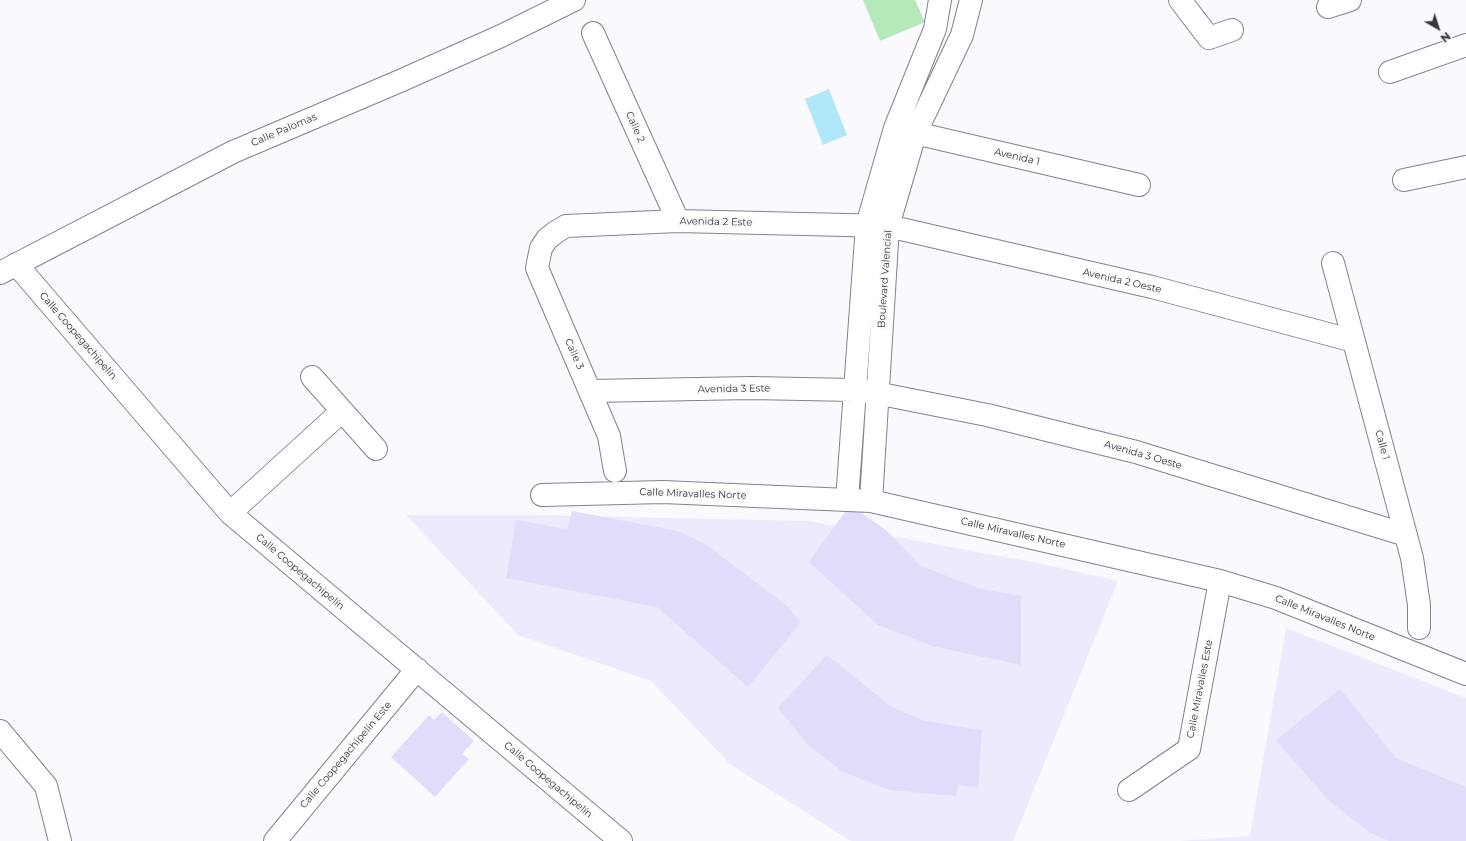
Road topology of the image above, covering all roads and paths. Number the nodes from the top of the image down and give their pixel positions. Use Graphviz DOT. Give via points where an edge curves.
graph roads {
  1 [pos="574,0"];
  2 [pos="940,0"];
  3 [pos="971,0"];
  4 [pos="1180,0"];
  5 [pos="1350,0"];
  6 [pos="1328,7"];
  7 [pos="1232,30"];
  8 [pos="593,33"];
  9 [pos="1466,45"];
  10 [pos="1390,72"];
  11 [pos="895,128"];
  12 [pos="915,134"];
  13 [pos="1466,167"];
  14 [pos="1404,180"];
  15 [pos="1139,185"];
  16 [pos="678,221"];
  17 [pos="866,225"];
  18 [pos="888,226"];
  19 [pos="547,239"];
  20 [pos="1333,263"];
  21 [pos="8,269"];
  22 [pos="1354,341"];
  23 [pos="312,377"];
  24 [pos="854,390"];
  25 [pos="591,391"];
  26 [pos="876,392"];
  27 [pos="342,410"];
  28 [pos="376,449"];
  29 [pos="615,471"];
  30 [pos="542,495"];
  31 [pos="847,500"];
  32 [pos="871,501"];
  33 [pos="230,513"];
  34 [pos="1406,534"];
  35 [pos="1220,581"];
  36 [pos="1419,628"];
  37 [pos="417,669"];
  38 [pos="1466,674"];
  39 [pos="0,731"];
  40 [pos="1129,790"];
  41 [pos="60,841"];
  42 [pos="275,841"];
  43 [pos="621,841"];
  1 -- 21 [label="street, Calle Palomas" via="400,81 232,152"];
  2 -- 11 [label="street" via="935,29"];
  3 -- 12 [label="street, Boulevard Valencial" via="962,35"];
  4 -- 7 [label="street" via="1208,38"];
  5 -- 6 [label="street"];
  8 -- 16 [label="street, Calle 2"];
  9 -- 10 [label="street"];
  11 -- 12 [label="street, Avenida 1"];
  11 -- 17 [label="street"];
  12 -- 15 [label="street, Avenida 1"];
  12 -- 18 [label="street, Boulevard Valencial"];
  13 -- 14 [label="street"];
  16 -- 17 [label="street, Avenida 2 Este"];
  16 -- 19 [label="street, Avenida 2 Este" via="566,226"];
  17 -- 18 [label="street, Avenida 2 Este"];
  17 -- 24 [label="street"];
  18 -- 22 [label="street, Avenida 2 Oeste" via="1152,287"];
  18 -- 26 [label="street, Boulevard Valencial"];
  19 -- 25 [label="street, Calle 3" via="541,248 537,268"];
  20 -- 22 [label="street, Calle 1"];
  21 -- 33 [label="street, Calle Coopegachipelín"];
  22 -- 34 [label="street, Calle 1"];
  23 -- 27 [label="street"];
  24 -- 25 [label="street, Avenida 3 Este" via="751,388"];
  24 -- 26 [label="street, Avenida 3 Este"];
  24 -- 31 [label="street"];
  25 -- 29 [label="street, Calle 3" via="609,436"];
  26 -- 32 [label="street, Boulevard Valencial"];
  26 -- 34 [label="street, Avenida 3 Oeste" via="987,415 1136,452"];
  27 -- 28 [label="street"];
  27 -- 33 [label="street"];
  30 -- 31 [label="street, Calle Miravalles Norte" via="663,492"];
  31 -- 32 [label="street, Calle Miravalles Norte"];
  32 -- 35 [label="street, Calle Miravalles Norte"];
  33 -- 37 [label="street, Calle Coopegachipelín"];
  34 -- 36 [label="street, Calle 1" via="1417,582"];
  35 -- 38 [label="street, Calle Miravalles Norte" via="1276,598"];
  35 -- 40 [label="street, Calle Miravalles Este" via="1188,748"];
  37 -- 42 [label="street, Calle Coopegachipelín Este"];
  37 -- 43 [label="street, Calle Coopegachipelín"];
  39 -- 41 [label="street" via="46,786"];
}
